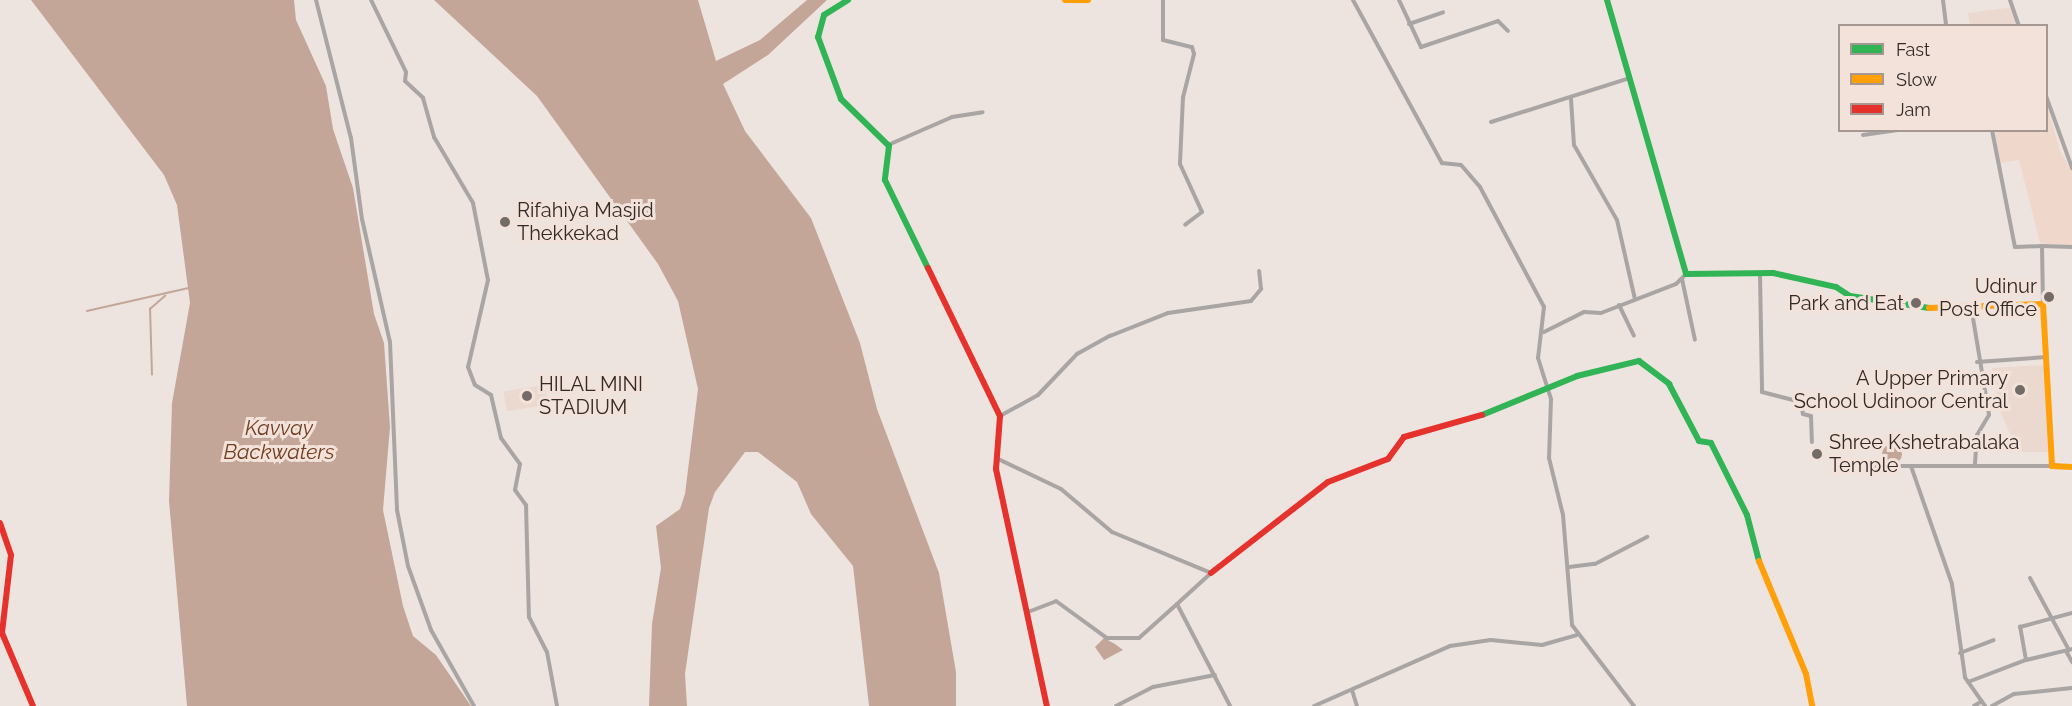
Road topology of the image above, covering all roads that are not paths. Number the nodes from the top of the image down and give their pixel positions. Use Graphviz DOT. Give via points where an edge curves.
graph roads {
  1 [pos="316,0"];
  2 [pos="371,0"];
  3 [pos="848,0"];
  4 [pos="1065,0"];
  5 [pos="1088,0"];
  6 [pos="1162,0"];
  7 [pos="1353,0"];
  8 [pos="1399,0"];
  9 [pos="1607,0"];
  10 [pos="1943,0"];
  11 [pos="2010,0"];
  12 [pos="1443,12"];
  13 [pos="1409,24"];
  14 [pos="1946,24"];
  15 [pos="2018,24"];
  16 [pos="1508,31"];
  17 [pos="1630,77"];
  18 [pos="1571,99"];
  19 [pos="2048,102"];
  20 [pos="983,112"];
  21 [pos="1491,122"];
  22 [pos="1885,132"];
  23 [pos="1992,132"];
  24 [pos="1863,135"];
  25 [pos="888,145"];
  26 [pos="2072,168"];
  27 [pos="1185,225"];
  28 [pos="2042,246"];
  29 [pos="2072,248"];
  30 [pos="1259,271"];
  31 [pos="1760,274"];
  32 [pos="1684,276"];
  33 [pos="1635,299"];
  34 [pos="2043,304"];
  35 [pos="1619,305"];
  36 [pos="1971,306"];
  37 [pos="1544,333"];
  38 [pos="1634,336"];
  39 [pos="1695,340"];
  40 [pos="2047,356"];
  41 [pos="1977,362"];
  42 [pos="1548,387"];
  43 [pos="1000,416"];
  44 [pos="1812,442"];
  45 [pos="995,458"];
  46 [pos="1975,464"];
  47 [pos="1835,466"];
  48 [pos="1911,466"];
  49 [pos="2052,466"];
  50 [pos="2072,467"];
  51 [pos="0,523"];
  52 [pos="1647,537"];
  53 [pos="1569,567"];
  54 [pos="1211,573"];
  55 [pos="2030,578"];
  56 [pos="1177,604"];
  57 [pos="1028,612"];
  58 [pos="2072,613"];
  59 [pos="2054,616"];
  60 [pos="1577,635"];
  61 [pos="1994,640"];
  62 [pos="2069,650"];
  63 [pos="1960,652"];
  64 [pos="2026,660"];
  65 [pos="2072,662"];
  66 [pos="1215,675"];
  67 [pos="1968,682"];
  68 [pos="2072,688"];
  69 [pos="1352,690"];
  70 [pos="1982,701"];
  71 [pos="33,706"];
  72 [pos="474,706"];
  73 [pos="557,706"];
  74 [pos="1047,706"];
  75 [pos="1116,706"];
  76 [pos="1230,706"];
  77 [pos="1314,706"];
  78 [pos="1357,706"];
  79 [pos="1634,706"];
  80 [pos="1812,706"];
  81 [pos="1974,706"];
  82 [pos="1985,706"];
  83 [pos="1992,706"];
  1 -- 72 [label="street" via="328,66 351,138 362,219 390,342 397,510 408,566 432,630"];
  2 -- 73 [label="street" via="406,72 405,81 423,98 434,137 473,203 488,280 468,368 475,385 491,395 501,438 520,464 516,490 526,505 529,617 547,652"];
  3 -- 25 [label="main road" via="824,15 818,37 841,99"];
  4 -- 5 [label="main road"];
  6 -- 27 [label="street" via="1163,40 1192,47 1194,54 1183,97 1180,164 1202,212"];
  7 -- 37 [label="street" via="1442,163 1466,169 1491,204 1544,307"];
  8 -- 13 [label="street"];
  9 -- 17 [label="main road"];
  10 -- 14 [label="street"];
  11 -- 15 [label="street"];
  12 -- 13 [label="street"];
  13 -- 16 [label="street" via="1421,47 1498,21"];
  17 -- 18 [label="street"];
  17 -- 32 [label="main road"];
  18 -- 21 [label="street"];
  18 -- 33 [label="street" via="1574,145 1617,220"];
  19 -- 26 [label="street"];
  20 -- 25 [label="street" via="952,117"];
  22 -- 24 [label="street"];
  23 -- 28 [label="street" via="2015,247"];
  25 -- 43 [label="main road" via="885,180"];
  28 -- 29 [label="street"];
  28 -- 34 [label="street"];
  30 -- 43 [label="street" via="1261,289 1251,301 1168,313 1110,336 1077,354 1038,395"];
  31 -- 32 [label="main road"];
  31 -- 36 [label="main road" via="1836,287 1850,296 1930,308"];
  31 -- 44 [label="street" via="1762,393 1801,402 1803,414 1811,416"];
  32 -- 33 [label="street"];
  32 -- 39 [label="street"];
  33 -- 35 [label="street"];
  34 -- 36 [label="main road"];
  34 -- 40 [label="main road"];
  35 -- 37 [label="street" via="1584,312"];
  35 -- 38 [label="street"];
  36 -- 41 [label="street"];
  37 -- 42 [label="street" via="1538,358"];
  40 -- 41 [label="street"];
  40 -- 49 [label="main road"];
  41 -- 46 [label="street" via="1989,415 1977,435"];
  42 -- 53 [label="street" via="1549,458"];
  42 -- 54 [label="main road" via="1456,426 1404,437 1388,459 1328,482"];
  42 -- 80 [label="main road" via="1639,362 1669,384 1699,441 1711,443 1747,515 1759,561 1806,674"];
  43 -- 45 [label="main road"];
  45 -- 54 [label="street" via="1061,489 1112,532"];
  45 -- 57 [label="main road"];
  46 -- 48 [label="street"];
  46 -- 49 [label="street"];
  47 -- 48 [label="street"];
  48 -- 63 [label="street" via="1952,584"];
  49 -- 50 [label="main road"];
  51 -- 71 [label="main road" via="11,555 2,633"];
  52 -- 53 [label="street" via="1595,564"];
  53 -- 60 [label="street"];
  54 -- 56 [label="street"];
  55 -- 59 [label="street"];
  56 -- 57 [label="street" via="1139,638 1107,638 1056,601"];
  56 -- 66 [label="street"];
  57 -- 74 [label="main road"];
  58 -- 59 [label="street"];
  59 -- 62 [label="street"];
  59 -- 64 [label="street" via="2020,627"];
  60 -- 69 [label="street" via="1542,645 1491,640 1450,646 1387,669"];
  60 -- 79 [label="street"];
  61 -- 63 [label="street"];
  62 -- 64 [label="street"];
  62 -- 65 [label="street"];
  63 -- 67 [label="street"];
  64 -- 67 [label="street"];
  66 -- 75 [label="street" via="1154,687"];
  66 -- 76 [label="street"];
  67 -- 70 [label="street"];
  68 -- 83 [label="street" via="2014,694"];
  69 -- 77 [label="street"];
  69 -- 78 [label="street"];
  70 -- 81 [label="street"];
  70 -- 82 [label="street"];
}
